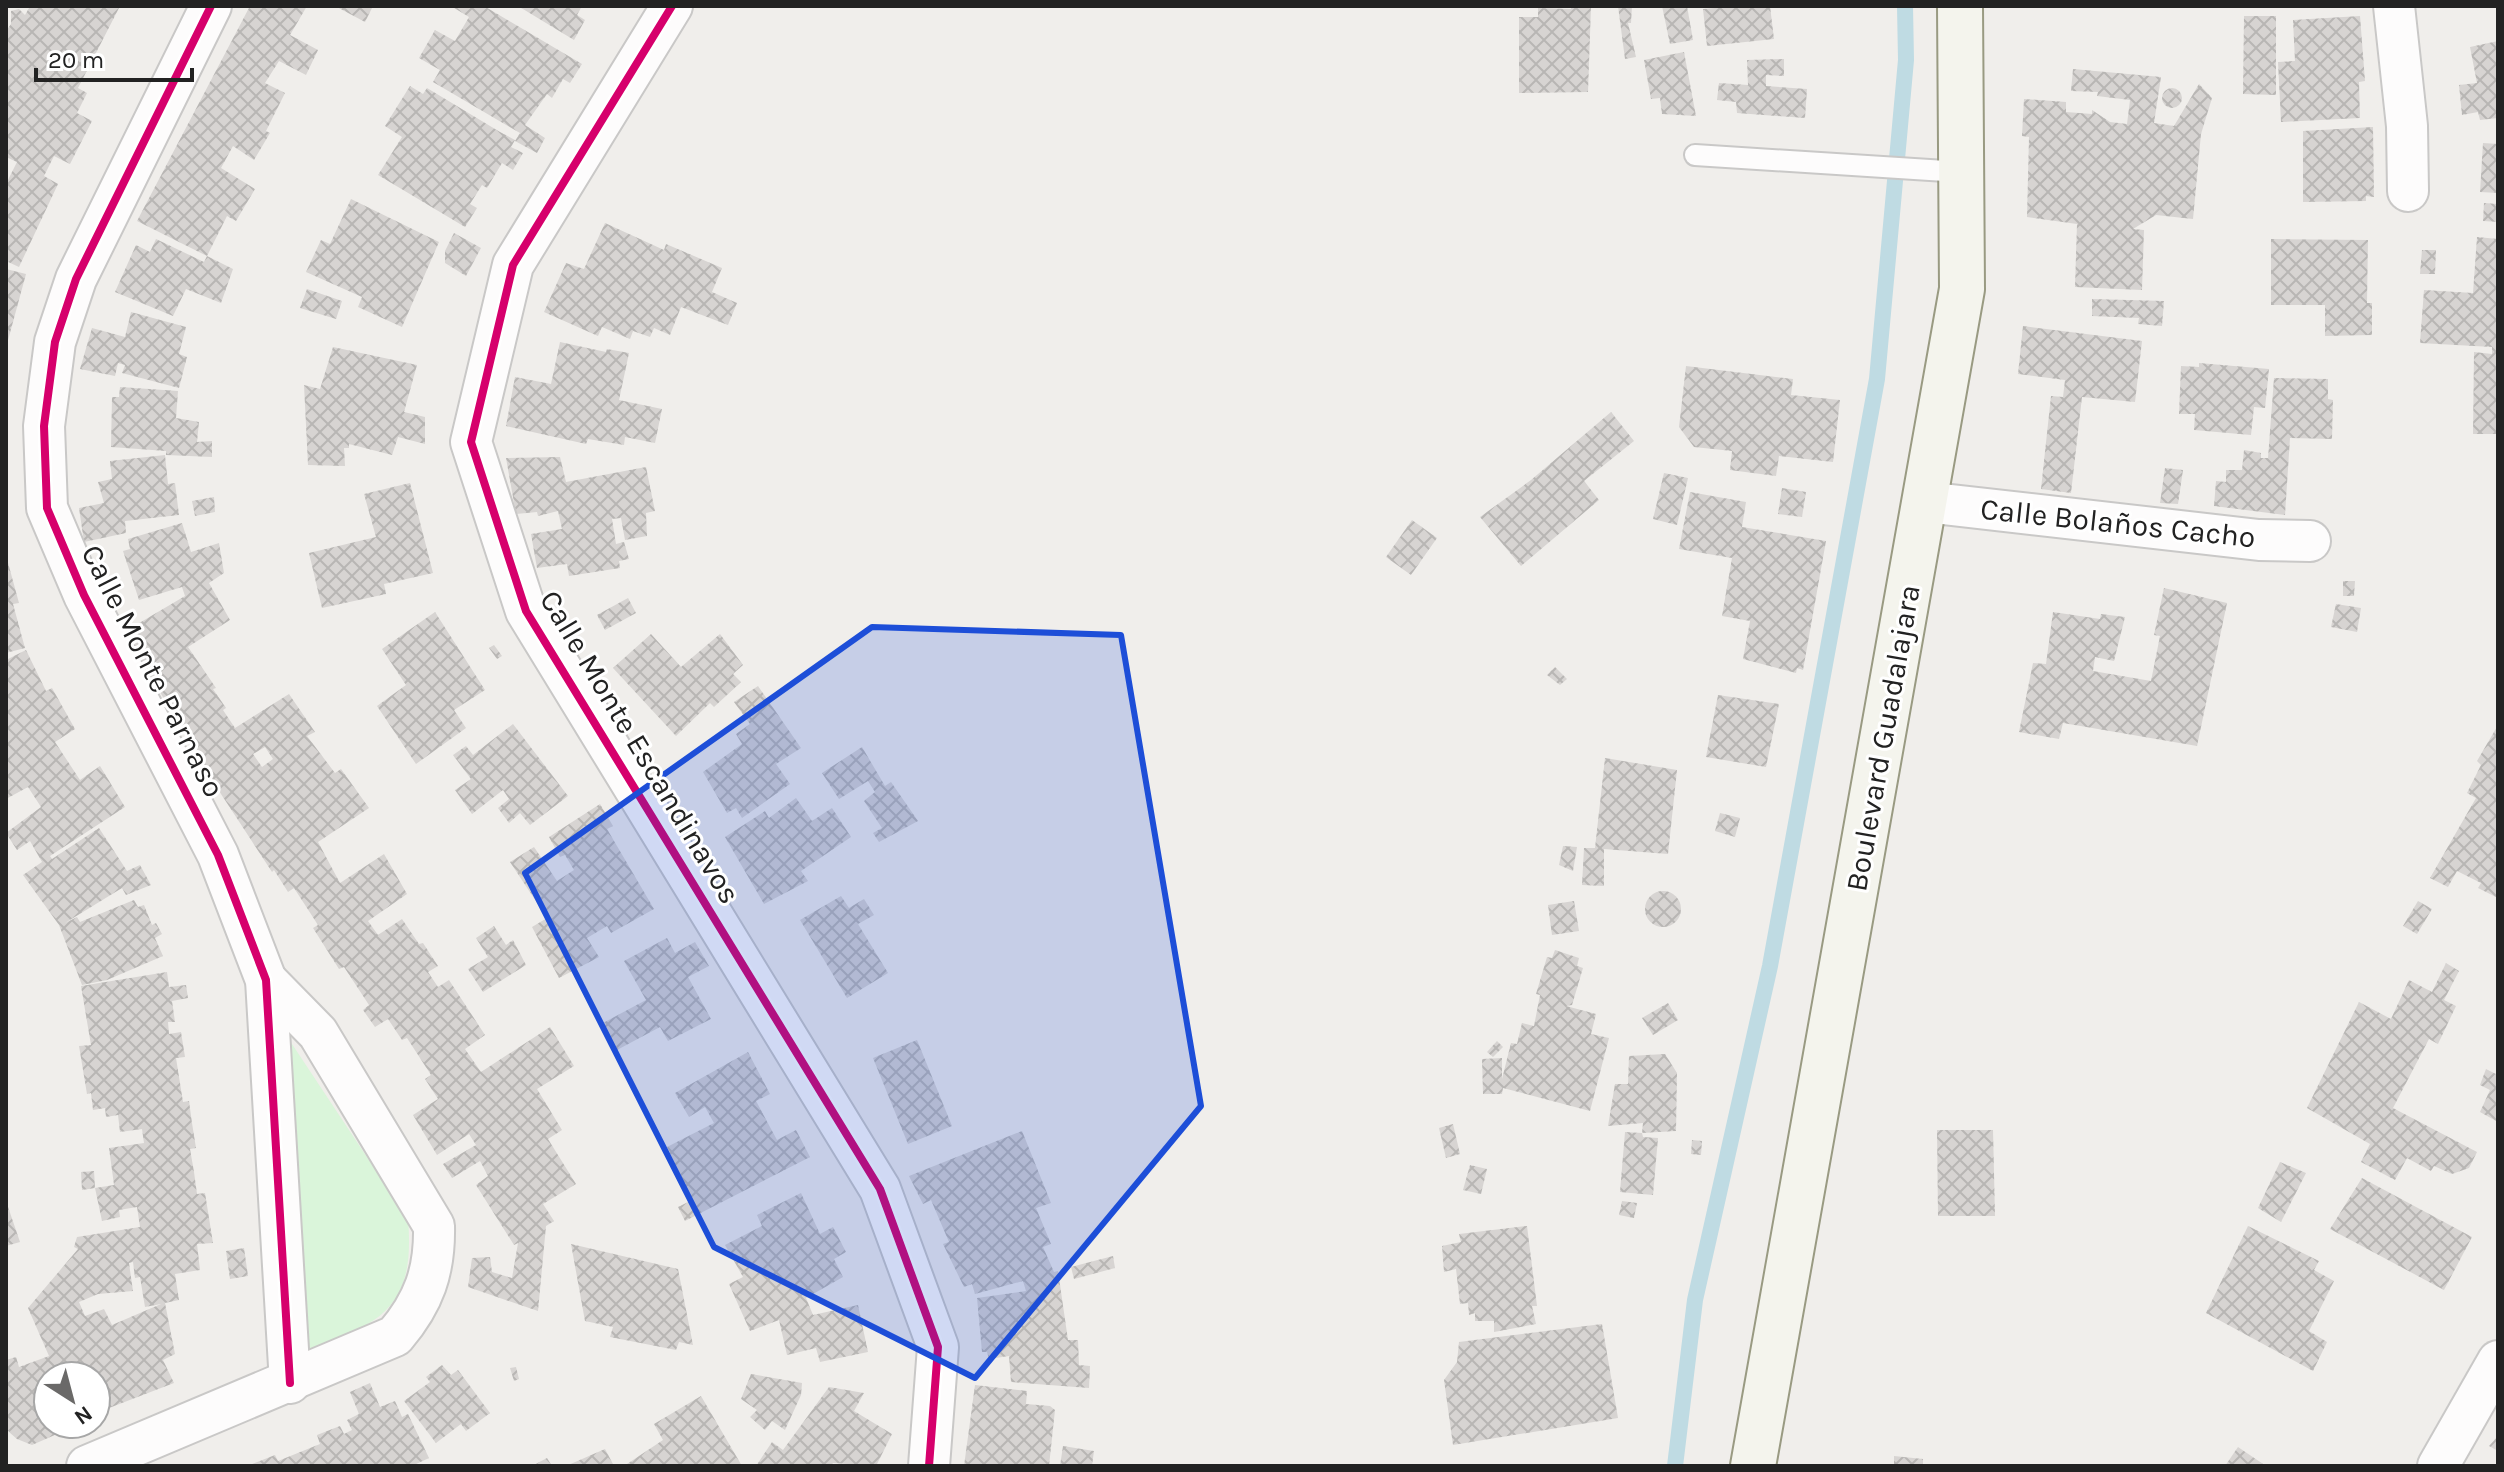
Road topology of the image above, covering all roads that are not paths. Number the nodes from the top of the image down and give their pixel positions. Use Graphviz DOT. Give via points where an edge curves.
graph roads {
  1 [pos="211,6"];
  2 [pos="672,6"];
  3 [pos="1960,6"];
  4 [pos="2394,6"];
  5 [pos="1695,155"];
  6 [pos="1961,172"];
  7 [pos="2408,191"];
  8 [pos="1925,502"];
  9 [pos="2310,541"];
  10 [pos="266,980"];
  11 [pos="2498,1361"];
  12 [pos="290,1383"];
  13 [pos="87,1466"];
  14 [pos="929,1466"];
  15 [pos="1753,1466"];
  16 [pos="2438,1466"];
  1 -- 10 [label="street, Calle Monte Parnaso" via="76,279 55,342 44,426 47,508 84,595 218,855"];
  2 -- 14 [label="street, Calle Monte Escandinavos" via="513,265 471,442 526,611 880,1189 938,1347"];
  3 -- 6 [label="main road, Boulevard Guadalajara"];
  4 -- 7 [label="street"];
  5 -- 6 [label="lane"];
  6 -- 8 [label="main road, Boulevard Guadalajara" via="1962,289"];
  8 -- 9 [label="street, Calle Bolaños Cacho" via="2259,540"];
  8 -- 15 [label="main road, Boulevard Guadalajara"];
  10 -- 12 [label="street, Calle Monte Parnaso"];
  10 -- 12 [label="street" via="318,1033 434,1226 429,1283 395,1336"];
  11 -- 16 [label="street"];
  12 -- 13 [label="street"];
}
